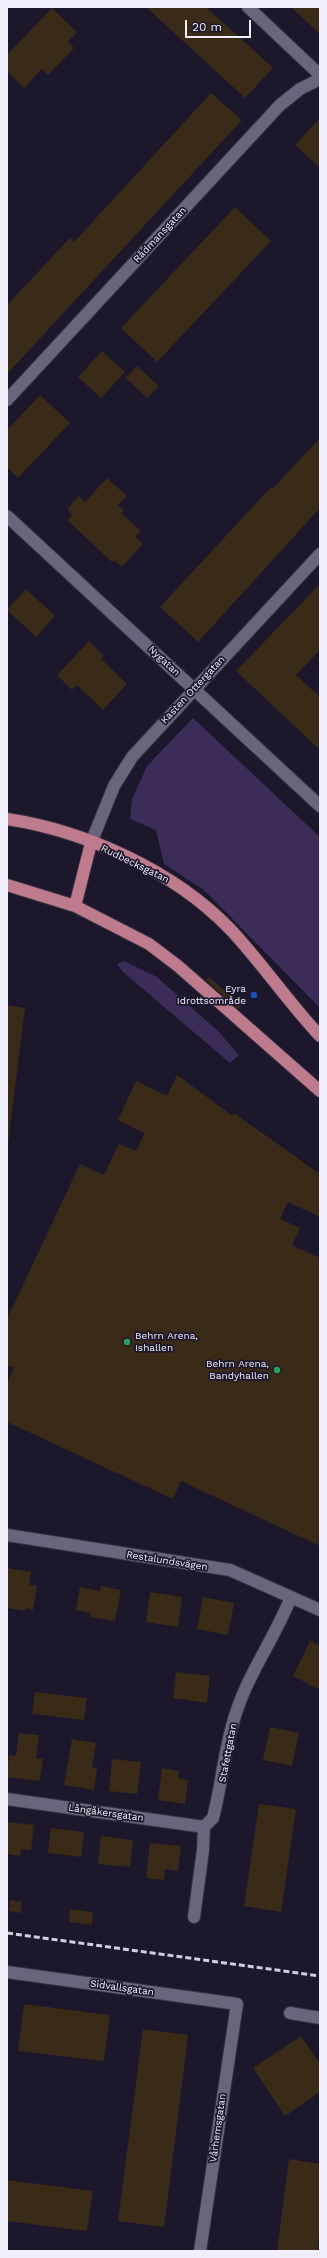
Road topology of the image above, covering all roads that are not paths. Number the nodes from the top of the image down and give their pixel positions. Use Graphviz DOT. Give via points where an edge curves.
graph roads {
  1 [pos="248,7"];
  2 [pos="320,75"];
  3 [pos="320,79"];
  4 [pos="7,400"];
  5 [pos="7,516"];
  6 [pos="320,554"];
  7 [pos="194,689"];
  8 [pos="320,806"];
  9 [pos="7,819"];
  10 [pos="91,843"];
  11 [pos="7,885"];
  12 [pos="75,906"];
  13 [pos="320,1036"];
  14 [pos="320,1091"];
  15 [pos="7,1535"];
  16 [pos="291,1596"];
  17 [pos="320,1610"];
  18 [pos="7,1799"];
  19 [pos="204,1827"];
  20 [pos="194,1917"];
  21 [pos="7,1972"];
  22 [pos="237,2004"];
  23 [pos="290,2013"];
  24 [pos="320,2018"];
  25 [pos="200,2251"];
  1 -- 2 [label="street"];
  3 -- 4 [label="street, Rådmansgatan" via="300,89 280,105"];
  5 -- 7 [label="street, Nygatan"];
  6 -- 7 [label="street, Kasten Ottergatan"];
  7 -- 8 [label="street, Nygatan"];
  7 -- 10 [label="street, Kasten Ottergatan" via="132,757 114,786"];
  9 -- 10 [label="main road, Rudbecksgatan" via="34,823"];
  10 -- 12 [label="main road"];
  10 -- 13 [label="main road, Rudbecksgatan" via="164,876 205,906 230,929"];
  11 -- 12 [label="main road"];
  12 -- 14 [label="main road" via="149,944 178,966"];
  15 -- 16 [label="street, Restalundsvägen" via="230,1570"];
  16 -- 17 [label="street, Restalundsvägen"];
  16 -- 19 [label="street, Stafettgatan" via="281,1622 261,1655 237,1709 213,1818"];
  18 -- 19 [label="street, Långåkersgatan"];
  19 -- 20 [label="street, Stafettgatan"];
  21 -- 22 [label="street, Sidvallsgatan"];
  22 -- 25 [label="street, Vårhemsgatan"];
  23 -- 24 [label="street"];
}
